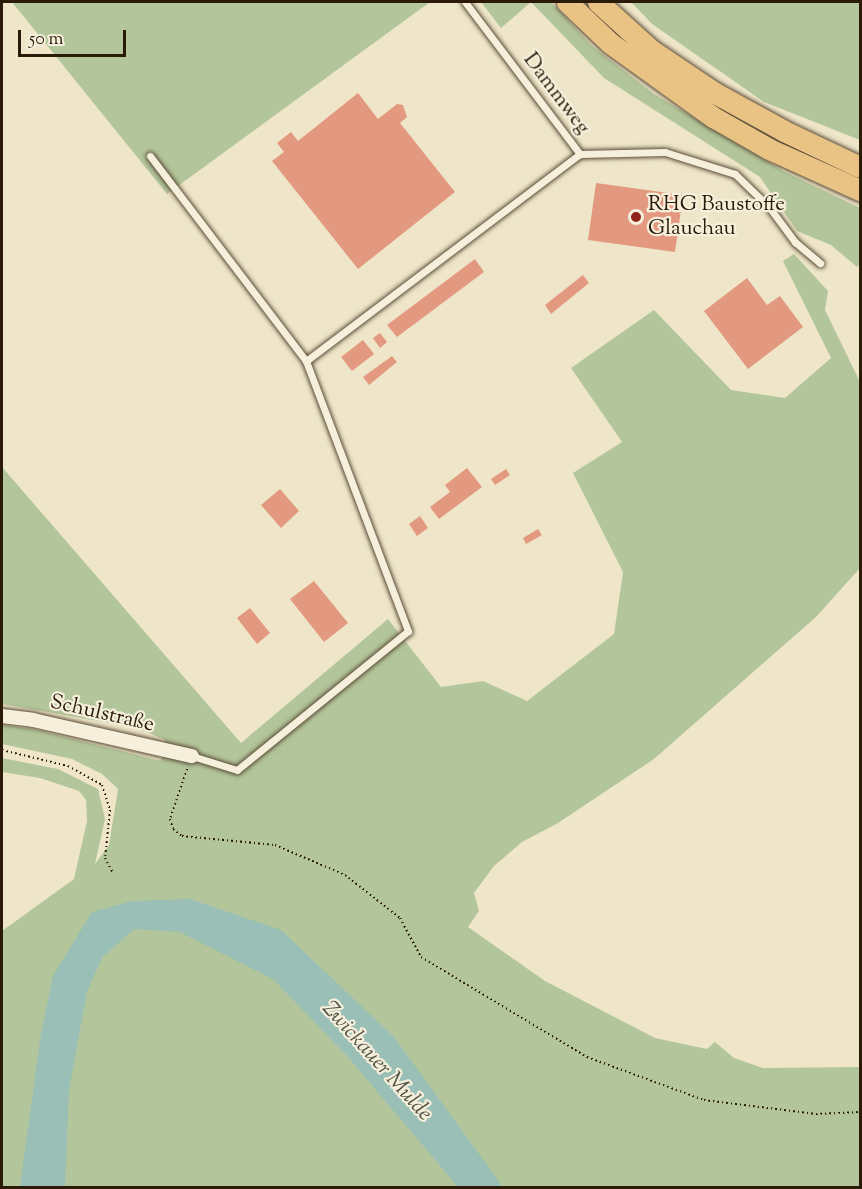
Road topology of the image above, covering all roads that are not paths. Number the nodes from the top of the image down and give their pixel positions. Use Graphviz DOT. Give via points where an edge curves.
graph roads {
  1 [pos="465,2"];
  2 [pos="567,2"];
  3 [pos="598,2"];
  4 [pos="580,154"];
  5 [pos="150,156"];
  6 [pos="861,167"];
  7 [pos="861,190"];
  8 [pos="820,263"];
  9 [pos="306,361"];
  10 [pos="2,716"];
  11 [pos="192,756"];
  1 -- 4 [label="lane, Dammweg"];
  2 -- 7 [label="main road" via="610,43 713,117 769,149"];
  3 -- 6 [label="main road" via="651,50 715,93"];
  4 -- 8 [label="lane, Dammweg" via="665,152 735,174 770,207 795,242"];
  4 -- 9 [label="lane"];
  5 -- 9 [label="lane"];
  9 -- 11 [label="lane" via="408,631 237,770"];
  10 -- 11 [label="street, Schulstraße"];
}
